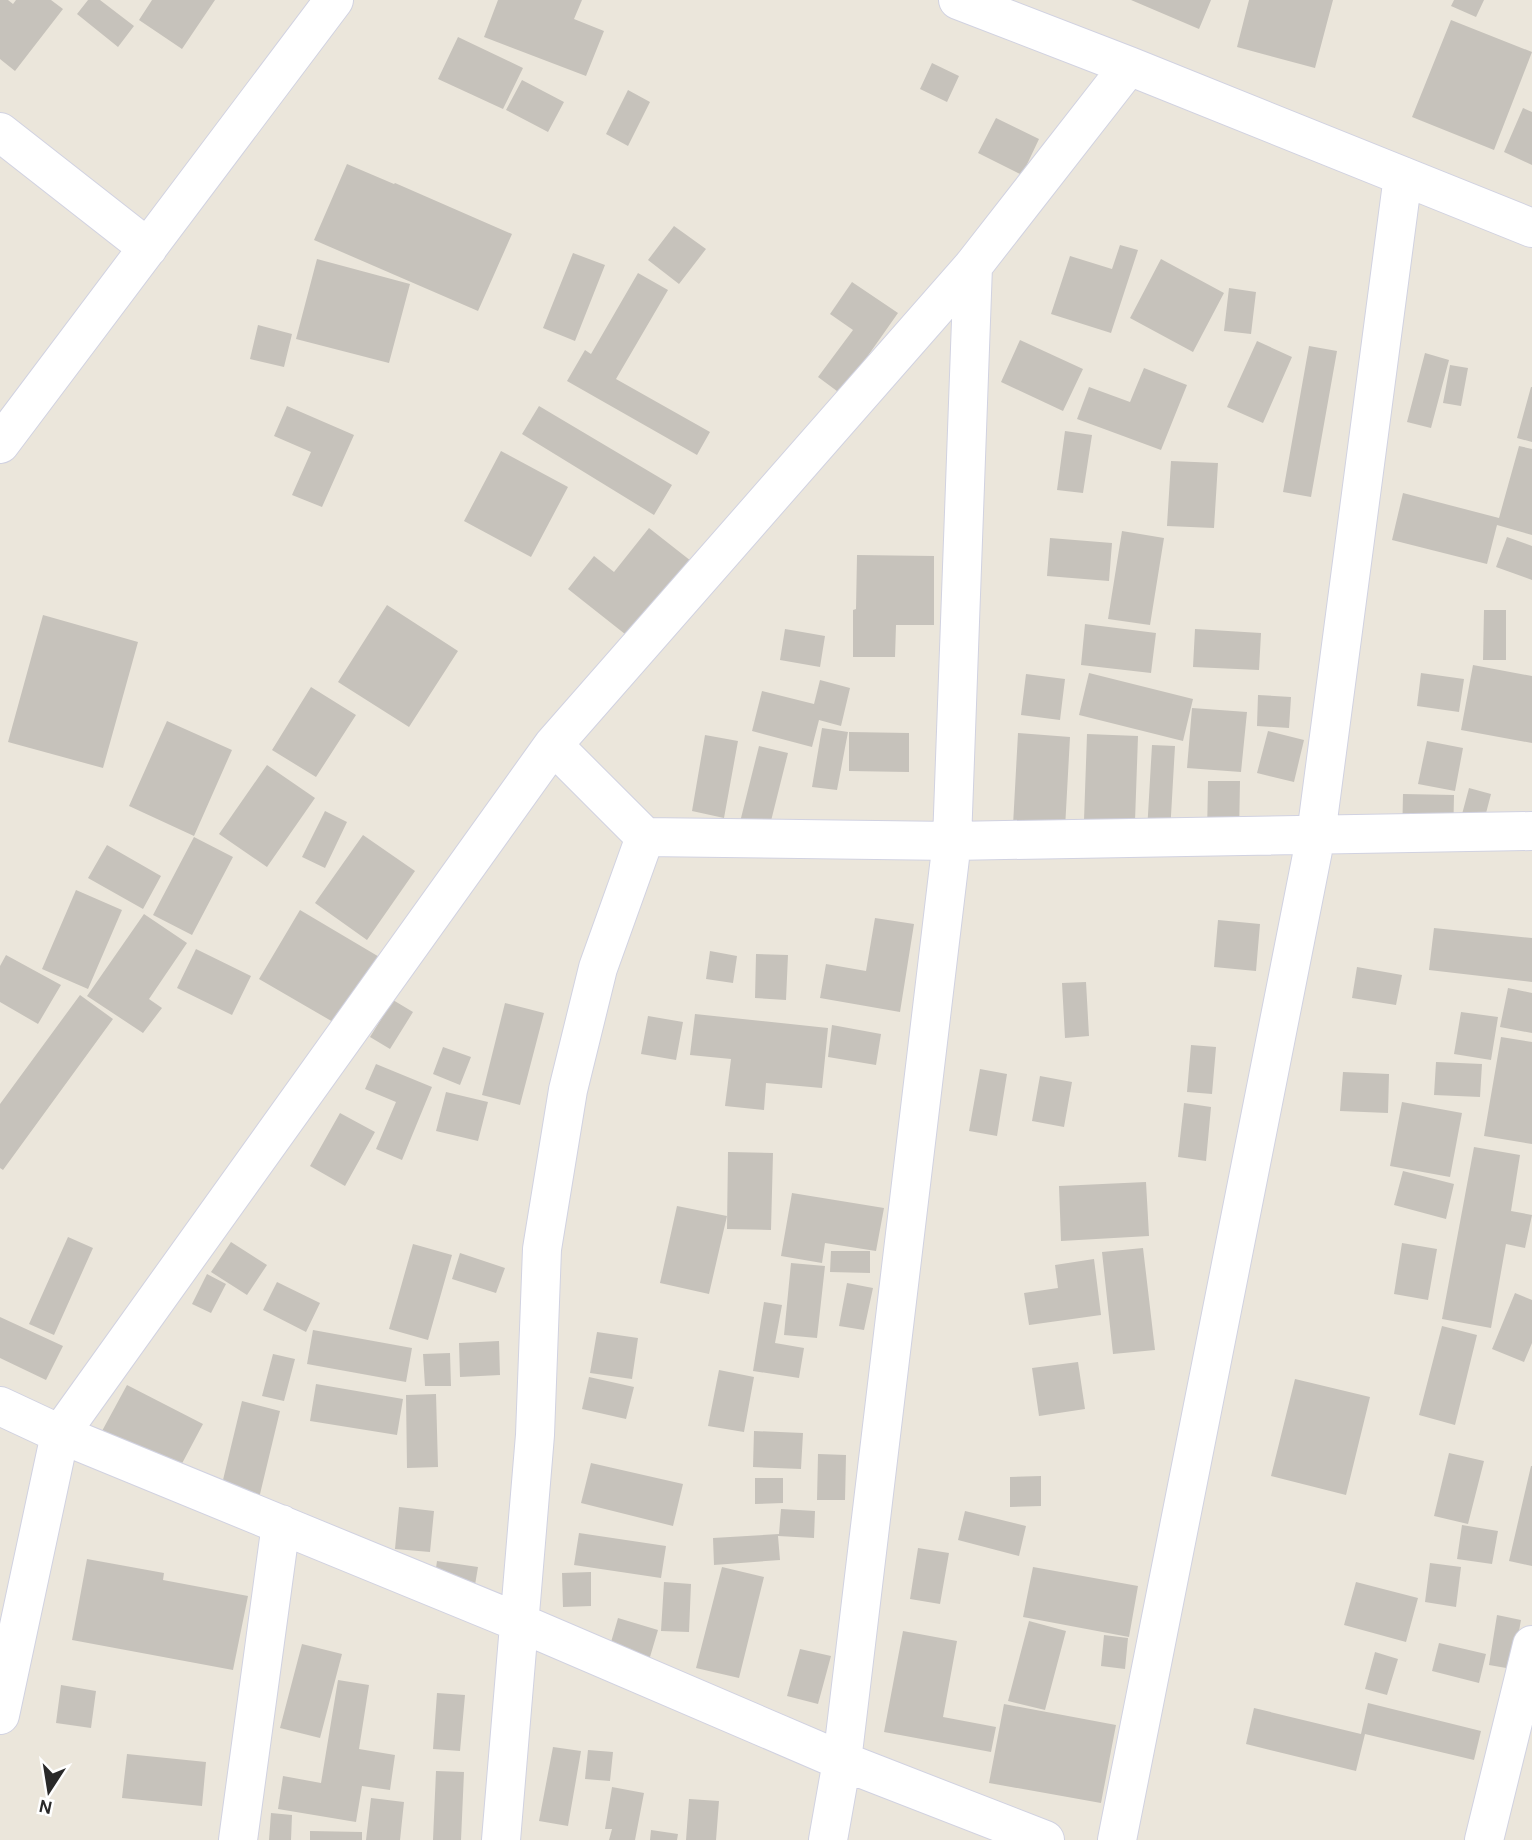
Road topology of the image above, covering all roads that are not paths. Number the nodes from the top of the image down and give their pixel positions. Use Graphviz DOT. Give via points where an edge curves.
graph roads {
  1 [pos="334,0"];
  2 [pos="958,0"];
  3 [pos="1129,66"];
  4 [pos="0,132"];
  5 [pos="1403,176"];
  6 [pos="1532,228"];
  7 [pos="148,248"];
  8 [pos="973,266"];
  9 [pos="0,444"];
  10 [pos="553,745"];
  11 [pos="1532,831"];
  12 [pos="1316,835"];
  13 [pos="645,836"];
  14 [pos="952,841"];
  15 [pos="0,1406"];
  16 [pos="60,1434"];
  17 [pos="281,1524"];
  18 [pos="518,1622"];
  19 [pos="1532,1646"];
  20 [pos="0,1715"];
  21 [pos="842,1761"];
  22 [pos="238,1840"];
  23 [pos="501,1840"];
  24 [pos="828,1840"];
  25 [pos="1045,1840"];
  26 [pos="1117,1840"];
  27 [pos="1483,1840"];
  1 -- 7 [label="street"];
  2 -- 3 [label="street"];
  3 -- 5 [label="street"];
  3 -- 8 [label="street"];
  4 -- 7 [label="street"];
  5 -- 6 [label="street"];
  5 -- 12 [label="street"];
  7 -- 9 [label="street"];
  8 -- 10 [label="street"];
  8 -- 14 [label="street"];
  10 -- 13 [label="street"];
  10 -- 16 [label="street"];
  11 -- 12 [label="street"];
  12 -- 14 [label="street"];
  12 -- 26 [label="street"];
  13 -- 14 [label="street"];
  13 -- 18 [label="street" via="598,968 568,1090 542,1249 535,1435"];
  14 -- 21 [label="street"];
  15 -- 16 [label="street"];
  16 -- 17 [label="street"];
  16 -- 20 [label="street"];
  17 -- 18 [label="street"];
  17 -- 22 [label="street"];
  18 -- 21 [label="street"];
  18 -- 23 [label="street"];
  19 -- 27 [label="street"];
  21 -- 24 [label="street"];
  21 -- 25 [label="street"];
}
